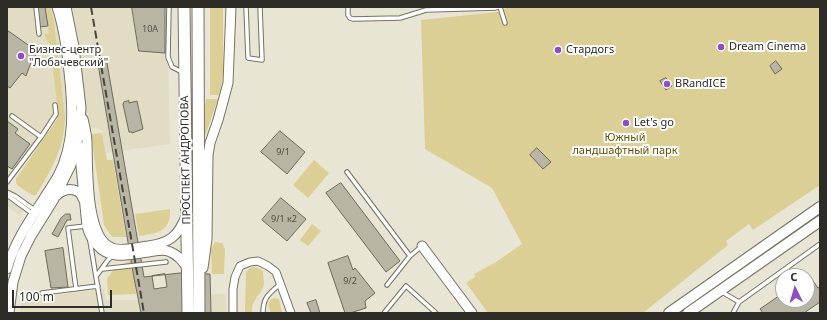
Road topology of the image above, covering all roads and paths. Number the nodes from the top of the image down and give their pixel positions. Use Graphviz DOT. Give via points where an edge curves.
graph roads {
  1 [pos="36,7"];
  2 [pos="57,7"];
  3 [pos="66,7"];
  4 [pos="169,7"];
  5 [pos="184,7"];
  6 [pos="198,7"];
  7 [pos="231,7"];
  8 [pos="246,7"];
  9 [pos="260,7"];
  10 [pos="348,7"];
  11 [pos="499,7"];
  12 [pos="505,23"];
  13 [pos="39,34"];
  14 [pos="185,73"];
  15 [pos="72,102"];
  16 [pos="55,105"];
  17 [pos="81,108"];
  18 [pos="12,116"];
  19 [pos="79,134"];
  20 [pos="41,137"];
  21 [pos="76,161"];
  22 [pos="63,166"];
  23 [pos="87,170"];
  24 [pos="347,172"];
  25 [pos="7,182"];
  26 [pos="7,193"];
  27 [pos="54,199"];
  28 [pos="84,202"];
  29 [pos="820,207"];
  30 [pos="187,212"];
  31 [pos="35,213"];
  32 [pos="820,221"];
  33 [pos="88,230"];
  34 [pos="820,244"];
  35 [pos="422,246"];
  36 [pos="126,248"];
  37 [pos="114,255"];
  38 [pos="410,256"];
  39 [pos="166,262"];
  40 [pos="188,268"];
  41 [pos="7,269"];
  42 [pos="102,269"];
  43 [pos="97,275"];
  44 [pos="280,284"];
  45 [pos="387,285"];
  46 [pos="98,286"];
  47 [pos="76,289"];
  48 [pos="199,289"];
  49 [pos="719,291"];
  50 [pos="42,293"];
  51 [pos="739,302"];
  52 [pos="9,313"];
  53 [pos="102,313"];
  54 [pos="188,313"];
  55 [pos="199,313"];
  56 [pos="233,313"];
  57 [pos="263,313"];
  58 [pos="291,313"];
  59 [pos="384,313"];
  60 [pos="436,313"];
  61 [pos="472,313"];
  62 [pos="670,313"];
  63 [pos="688,313"];
  64 [pos="733,313"];
  1 -- 13 [label="lane"];
  2 -- 15 [label="street" via="67,47"];
  3 -- 17 [label="street" via="74,47"];
  4 -- 14 [label="lane" via="168,57 172,67"];
  5 -- 14 [label="main road, ПРОСПЕКТ АНДРОПОВА"];
  6 -- 48 [label="main road, ПРОСПЕКТ АНДРОПОВА"];
  7 -- 48 [label="street" via="228,83 208,155 207,239"];
  8 -- 9 [label="lane" via="248,58 262,60"];
  10 -- 11 [label="lane" via="348,15 353,19 400,18 426,10"];
  11 -- 12 [label="lane"];
  14 -- 30 [label="main road, ПРОСПЕКТ АНДРОПОВА"];
  15 -- 19 [label="street"];
  15 -- 22 [label="street" via="72,126"];
  16 -- 20 [label="lane" via="56,114"];
  17 -- 19 [label="street"];
  17 -- 23 [label="street" via="87,142"];
  18 -- 20 [label="lane"];
  19 -- 21 [label="street"];
  20 -- 25 [label="lane"];
  21 -- 22 [label="street"];
  21 -- 23 [label="street" via="84,164"];
  21 -- 27 [label="street"];
  21 -- 28 [label="street"];
  22 -- 31 [label="street"];
  23 -- 36 [label="street" via="97,233 105,245 117,249"];
  24 -- 38 [label="lane"];
  26 -- 31 [label="lane" via="15,196"];
  27 -- 28 [label="street" via="62,192 73,190 80,193"];
  27 -- 52 [label="street" via="30,236 21,256 12,282"];
  28 -- 33 [label="street"];
  29 -- 62 [label="main road"];
  30 -- 36 [label="street" via="182,227 166,242"];
  30 -- 40 [label="main road, ПРОСПЕКТ АНДРОПОВА"];
  31 -- 41 [label="street" via="16,244"];
  32 -- 49 [label="main road"];
  33 -- 37 [label="street" via="102,249"];
  33 -- 43 [label="lane"];
  33 -- 47 [label="lane" via="68,228"];
  34 -- 51 [label="lane"];
  35 -- 38 [label="lane"];
  35 -- 61 [label="street"];
  36 -- 37 [label="lane"];
  37 -- 40 [label="street" via="166,250 179,256"];
  37 -- 42 [label="lane"];
  38 -- 45 [label="lane"];
  39 -- 42 [label="lane"];
  40 -- 54 [label="main road, ПРОСПЕКТ АНДРОПОВА"];
  42 -- 43 [label="lane"];
  43 -- 46 [label="lane"];
  44 -- 56 [label="street" via="276,272 258,261 240,266 233,289"];
  44 -- 57 [label="lane" via="266,296"];
  44 -- 58 [label="street"];
  46 -- 47 [label="lane"];
  46 -- 53 [label="lane"];
  47 -- 50 [label="lane"];
  48 -- 55 [label="main road, ПРОСПЕКТ АНДРОПОВА"];
  49 -- 51 [label="lane"];
  49 -- 63 [label="main road"];
  51 -- 64 [label="lane"];
  59 -- 60 [label="lane" via="406,286"];
}
